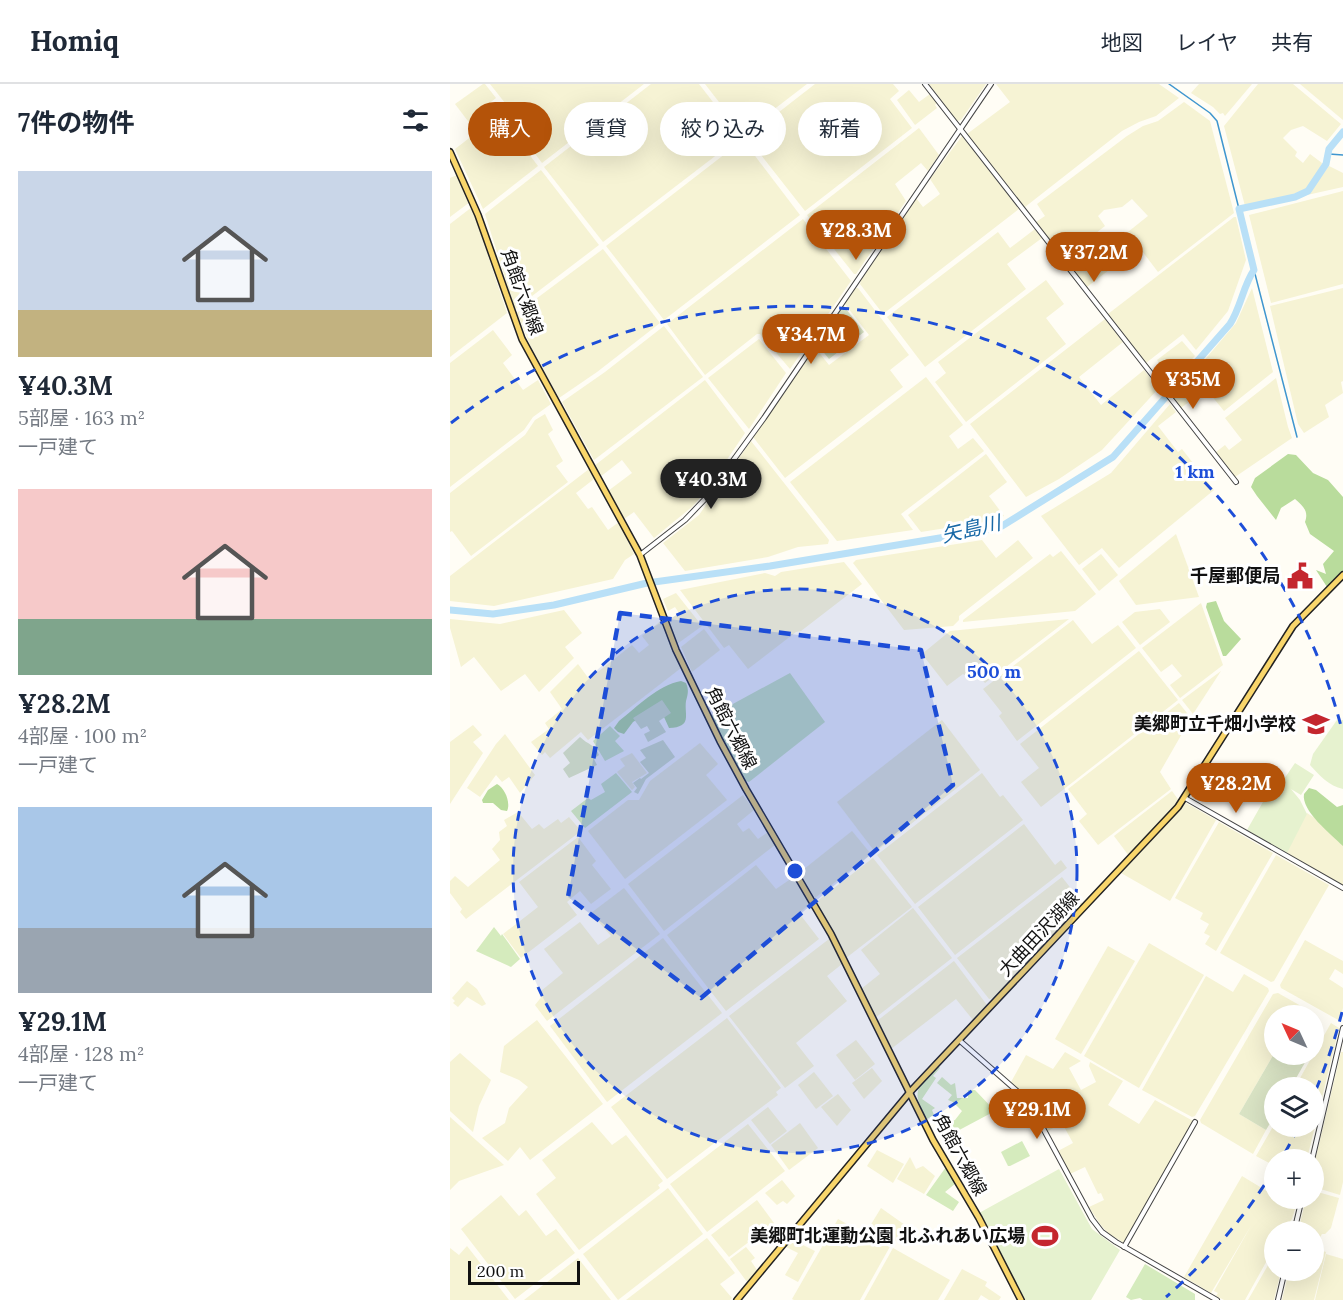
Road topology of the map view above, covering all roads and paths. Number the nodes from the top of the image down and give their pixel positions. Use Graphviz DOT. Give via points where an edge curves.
graph roads {
  1 [pos="925,84"];
  2 [pos="991,84"];
  3 [pos="960,130"];
  4 [pos="450,152"];
  5 [pos="1236,482"];
  6 [pos="640,555"];
  7 [pos="1343,575"];
  8 [pos="1185,798"];
  9 [pos="1343,888"];
  10 [pos="1343,1028"];
  11 [pos="959,1040"];
  12 [pos="910,1092"];
  13 [pos="1195,1122"];
  14 [pos="1315,1149"];
  15 [pos="1124,1247"];
  16 [pos="1282,1281"];
  17 [pos="736,1300"];
  18 [pos="1021,1300"];
  19 [pos="1217,1300"];
  20 [pos="1278,1300"];
  1 -- 3 [label="street"];
  2 -- 3 [label="street"];
  3 -- 5 [label="street"];
  3 -- 6 [label="street" via="705,500"];
  4 -- 6 [label="main road, 角館六郷線" via="478,215 522,339"];
  6 -- 12 [label="main road, 角館六郷線" via="676,650 720,741 831,934"];
  7 -- 8 [label="main road, 大曲田沢湖線" via="1293,626"];
  8 -- 9 [label="street"];
  8 -- 11 [label="main road, 大曲田沢湖線"];
  10 -- 14 [label="street"];
  11 -- 12 [label="main road, 大曲田沢湖線"];
  11 -- 15 [label="street" via="1031,1106 1092,1219 1102,1232"];
  12 -- 17 [label="main road, 大曲田沢湖線"];
  12 -- 18 [label="main road, 角館六郷線"];
  13 -- 15 [label="street"];
  15 -- 19 [label="street"];
  16 -- 20 [label="street"];
}
